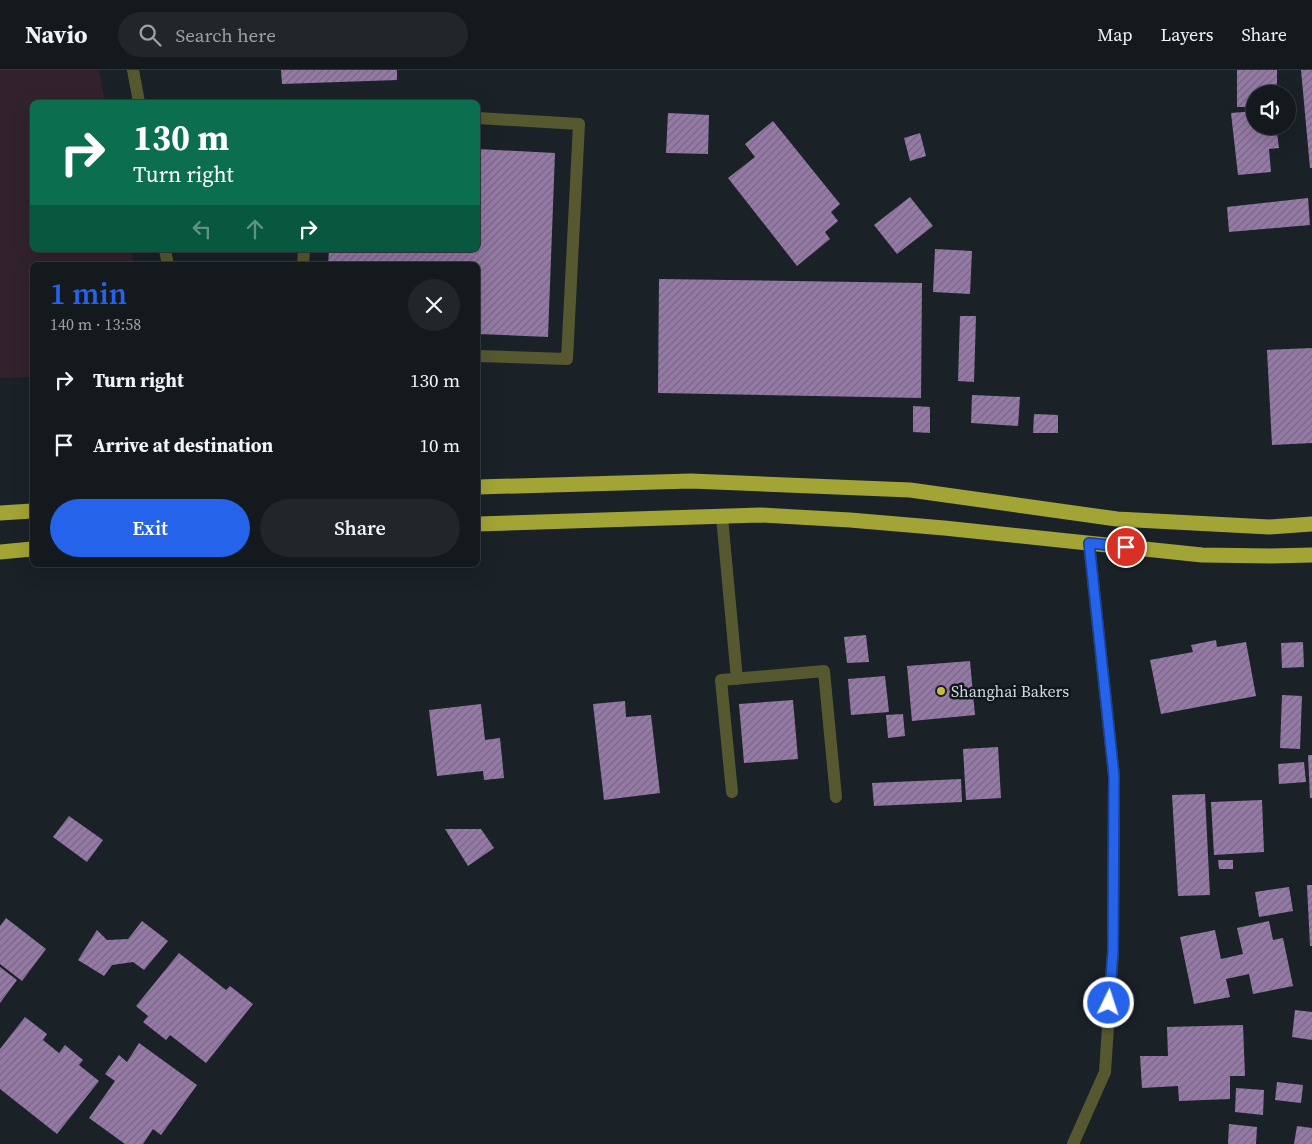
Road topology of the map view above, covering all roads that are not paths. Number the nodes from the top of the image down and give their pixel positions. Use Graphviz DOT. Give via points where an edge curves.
graph roads {
  1 [pos="133,70"];
  2 [pos="139,100"];
  3 [pos="480,118"];
  4 [pos="480,356"];
  5 [pos="480,488"];
  6 [pos="30,511"];
  7 [pos="0,513"];
  8 [pos="722,517"];
  9 [pos="480,524"];
  10 [pos="1312,524"];
  11 [pos="1089,543"];
  12 [pos="30,549"];
  13 [pos="0,552"];
  14 [pos="1312,555"];
  15 [pos="737,678"];
  16 [pos="732,792"];
  17 [pos="836,798"];
  18 [pos="1073,1144"];
  1 -- 2 [label="street"];
  3 -- 4 [label="street" via="579,124 567,359"];
  5 -- 10 [label="highway" via="691,481 910,490 1117,520 1269,527"];
  6 -- 7 [label="highway"];
  8 -- 9 [label="highway"];
  8 -- 11 [label="highway" via="760,515 850,520"];
  8 -- 15 [label="street"];
  11 -- 14 [label="highway" via="1202,555"];
  11 -- 18 [label="street" via="1114,776 1113,951 1104,1072"];
  12 -- 13 [label="highway"];
  15 -- 16 [label="street" via="721,680"];
  15 -- 17 [label="street" via="824,671"];
}
